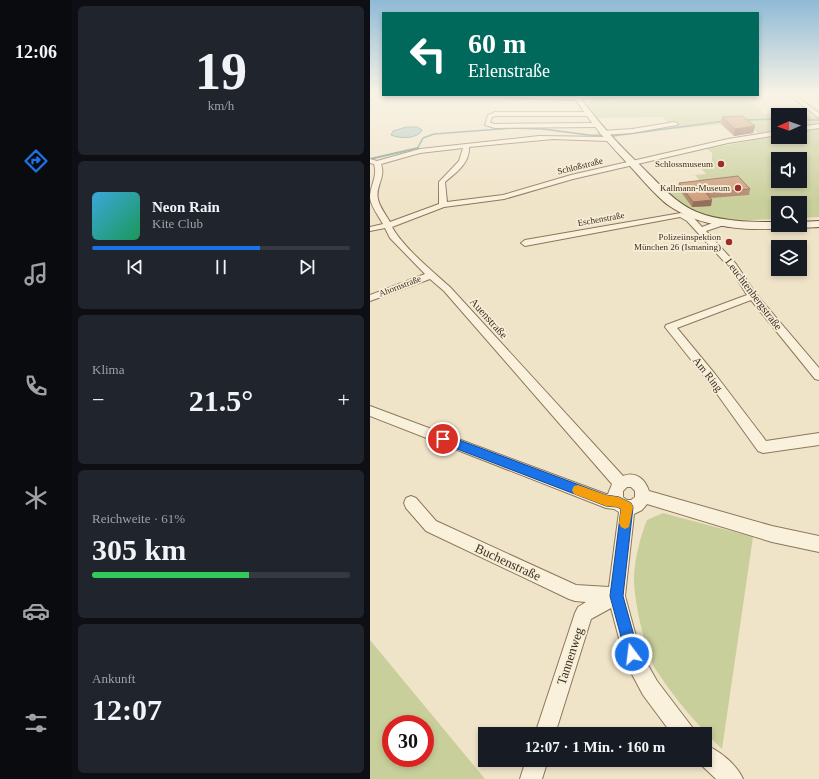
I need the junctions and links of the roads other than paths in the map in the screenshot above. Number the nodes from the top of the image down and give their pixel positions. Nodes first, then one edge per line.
1 (600, 129) edge
2 (642, 129) edge
3 (771, 134) edge
4 (605, 136) junction
5 (466, 146) junction
6 (373, 162) edge
7 (632, 163) junction
8 (443, 205) junction
9 (682, 212) junction
10 (721, 223) junction
11 (819, 224) edge
12 (389, 225) junction
13 (771, 225) edge
14 (807, 225) edge
15 (370, 230) edge
16 (701, 230) junction
17 (525, 243) dead end
18 (431, 275) junction
19 (753, 296) junction
20 (370, 298) edge
21 (819, 376) edge
22 (370, 411) edge
23 (819, 439) edge
24 (620, 483) junction
25 (643, 496) junction
26 (411, 504) dead end
27 (623, 504) junction
28 (819, 544) edge
29 (616, 596) junction
30 (547, 727) edge
31 (680, 727) edge
32 (712, 761) edge
33 (535, 767) edge
34 (531, 779) edge
35 (732, 779) edge

1 - 4 main road
2 - 4 street
3 - 7 street, Schloßstraße
4 - 5 street
4 - 7 main road
5 - 6 street
5 - 8 street
6 - 12 street, Auenstraße
7 - 8 street, Schloßstraße
7 - 9 main road
8 - 12 street, Schloßstraße
9 - 10 main road
9 - 16 street
9 - 17 street, Eschenstraße
10 - 13 main road
10 - 16 street
11 - 14 main road
12 - 15 street, Schloßstraße
12 - 18 street, Auenstraße
16 - 19 street, Leuchtenbergstraße
18 - 20 street, Ahornstraße
18 - 24 street, Auenstraße
19 - 21 street, Leuchtenbergstraße
19 - 23 street, Am Ring
22 - 27 street
24 - 25 street
24 - 27 street
25 - 27 street
25 - 28 street
26 - 29 street, Buchenstraße
27 - 29 street
29 - 30 street, Tannenweg
29 - 31 street
32 - 35 street
33 - 34 street

